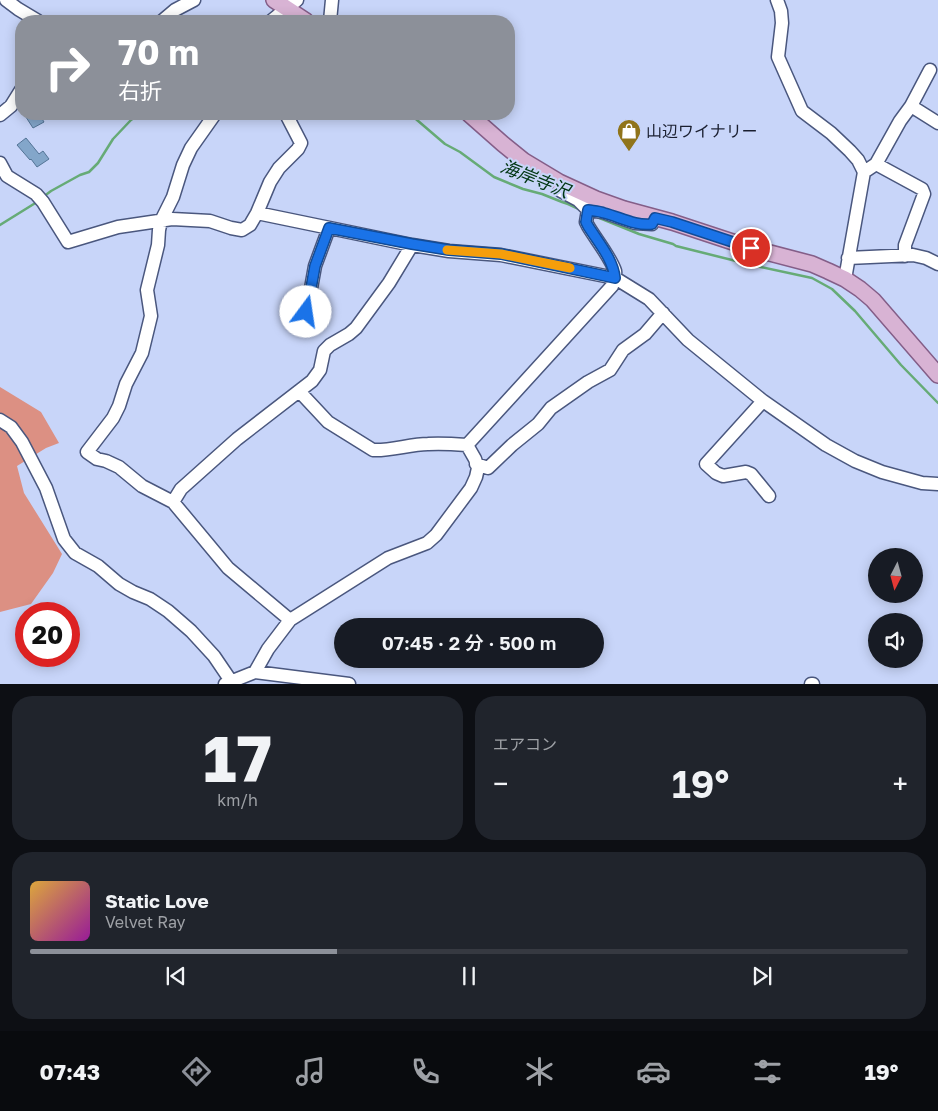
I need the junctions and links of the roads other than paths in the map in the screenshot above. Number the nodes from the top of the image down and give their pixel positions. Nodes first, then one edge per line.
1 (6, 0) edge
2 (194, 0) edge
3 (274, 0) edge
4 (332, 0) edge
5 (777, 0) edge
6 (292, 4) edge
7 (28, 15) edge
8 (169, 15) edge
9 (278, 15) edge
10 (301, 15) edge
11 (331, 15) edge
12 (930, 70) dead end
13 (15, 100) edge
14 (912, 106) junction
15 (0, 115) edge
16 (211, 120) edge
17 (289, 120) edge
18 (476, 120) edge
19 (938, 124) edge
20 (0, 163) edge
21 (876, 164) junction
22 (864, 172) junction
23 (559, 182) junction
24 (588, 210) junction
25 (257, 213) junction
26 (655, 218) junction
27 (161, 221) junction
28 (329, 228) junction
29 (412, 244) junction
30 (906, 256) junction
31 (848, 258) junction
32 (938, 264) edge
33 (615, 278) junction
34 (845, 279) junction
35 (663, 313) junction
36 (297, 326) dead end
37 (938, 376) edge
38 (299, 391) junction
39 (763, 401) junction
40 (0, 420) edge
41 (467, 445) junction
42 (476, 464) junction
43 (938, 484) edge
44 (769, 496) dead end
45 (173, 502) junction
46 (290, 620) junction
47 (255, 672) junction
48 (228, 682) edge
49 (349, 684) edge

1 - 7 street
2 - 8 street
3 - 6 main road
4 - 11 street
5 - 22 street
6 - 9 street
6 - 10 main road
12 - 14 street
13 - 15 street
14 - 19 street
14 - 21 street
16 - 27 street
17 - 25 street
18 - 23 main road
20 - 27 street
21 - 22 street
21 - 30 street
22 - 31 street
23 - 24 street
23 - 26 main road
24 - 26 street
24 - 33 street
25 - 27 street
25 - 28 street
26 - 34 main road
27 - 45 street
28 - 29 street
28 - 36 street
29 - 33 street
29 - 38 street
30 - 31 street
30 - 32 street
31 - 34 street
33 - 35 street
33 - 41 street
34 - 37 main road
35 - 39 street
35 - 42 street
38 - 41 street
38 - 45 street
39 - 43 street
39 - 44 street
40 - 48 street
41 - 42 street
42 - 46 street
45 - 46 street
46 - 47 street
47 - 48 street
47 - 49 street

